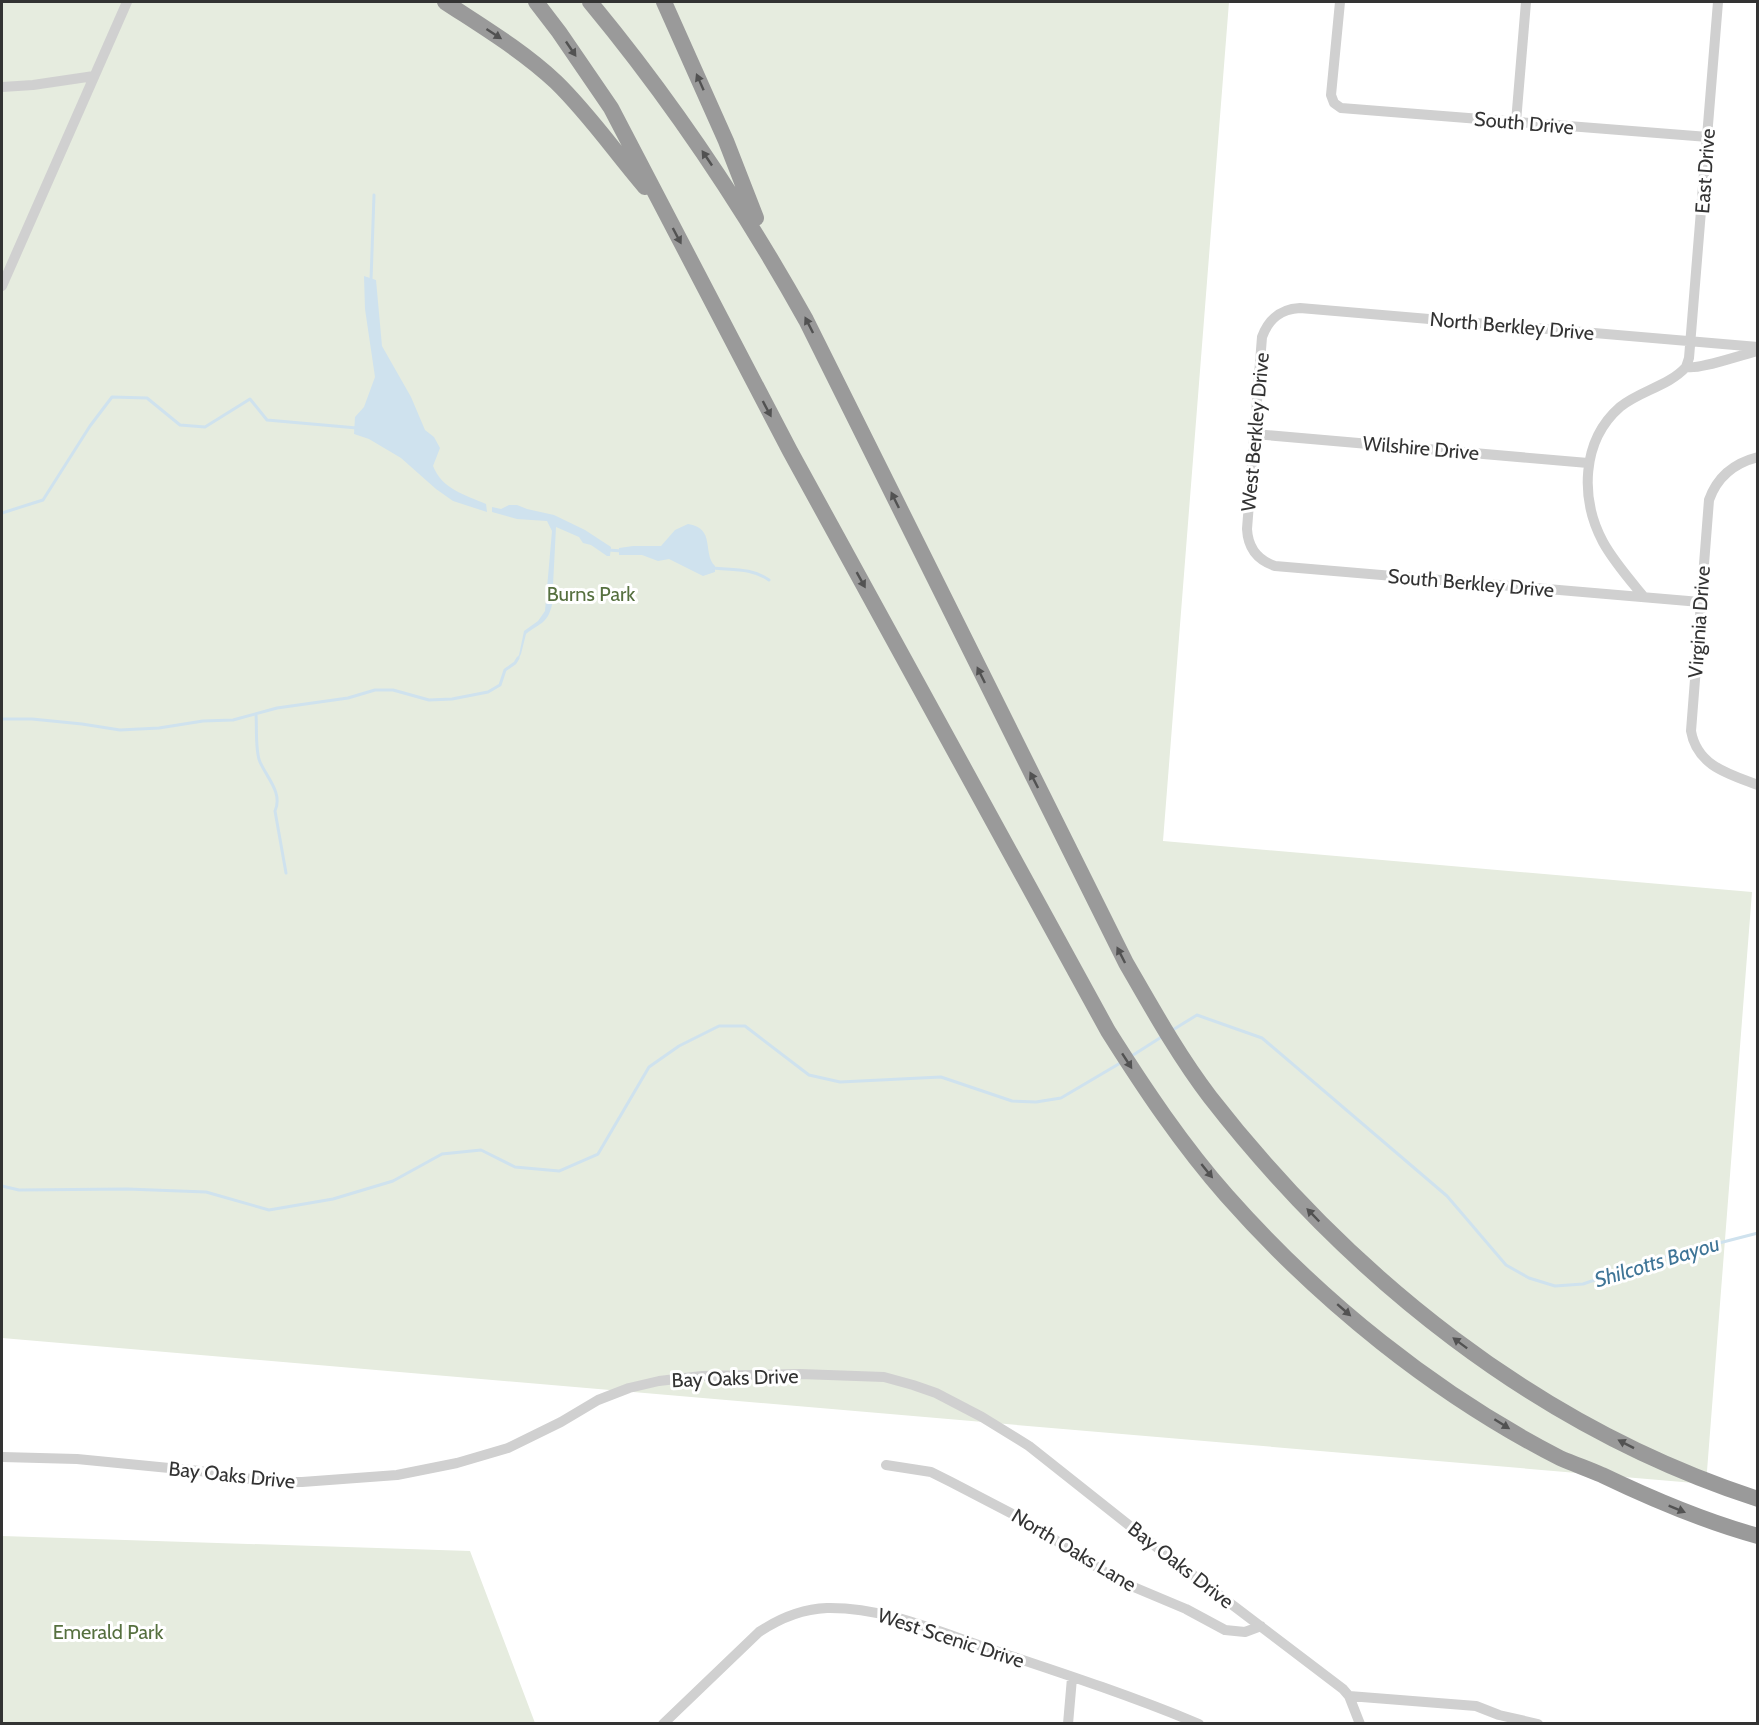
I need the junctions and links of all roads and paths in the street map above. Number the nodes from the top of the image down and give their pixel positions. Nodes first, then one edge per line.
1 (127, 2) edge
2 (445, 2) edge
3 (536, 2) edge
4 (590, 2) edge
5 (664, 2) edge
6 (1340, 2) edge
7 (1526, 2) edge
8 (1718, 2) edge
9 (94, 76) junction
10 (2, 87) edge
11 (1516, 122) junction
12 (1708, 137) junction
13 (662, 208) junction
14 (769, 253) junction
15 (2, 285) edge
16 (1271, 320) joint
17 (1690, 341) junction
18 (1758, 346) edge
19 (1758, 351) edge
20 (1686, 367) junction
21 (1254, 434) junction
22 (1758, 457) edge
23 (1588, 463) junction
24 (1250, 546) joint
25 (1644, 597) junction
26 (1700, 602) junction
27 (1753, 783) edge
28 (2, 1457) edge
29 (886, 1465) dead end
30 (1758, 1499) edge
31 (1758, 1536) edge
32 (1261, 1626) junction
33 (1072, 1678) junction
34 (1349, 1696) junction
35 (663, 1724) edge
36 (1068, 1724) edge
37 (1199, 1724) edge
38 (1360, 1724) edge
39 (1538, 1724) edge

1 - 9 street
2 -> 13 highway
3 -> 13 highway
14 -> 4 highway
14 -> 5 highway
6 - 11 street, South Drive
7 - 11 street
8 - 12 street, East Drive
9 - 10 street
9 - 15 street
11 - 12 street, South Drive
12 - 17 street, East Drive
13 -> 31 highway
30 -> 14 highway
16 - 17 street, North Berkley Drive
16 - 21 street, West Berkley Drive
17 - 18 street, North Berkley Drive
17 - 20 street, East Drive
19 - 20 street
20 - 23 street
21 - 23 street, Wilshire Drive
21 - 24 street, West Berkley Drive
22 - 26 street, Virginia Drive
23 - 25 street
24 - 25 street, South Berkley Drive
25 - 26 street, South Berkley Drive
26 - 27 street, Virginia Drive
28 - 32 street, Bay Oaks Drive
29 - 32 street, North Oaks Lane
32 - 34 street, Bay Oaks Drive
33 - 35 street, West Scenic Drive
33 - 36 street
33 - 37 street, West Scenic Drive
34 - 38 street, Bay Oaks Drive
34 - 39 street

